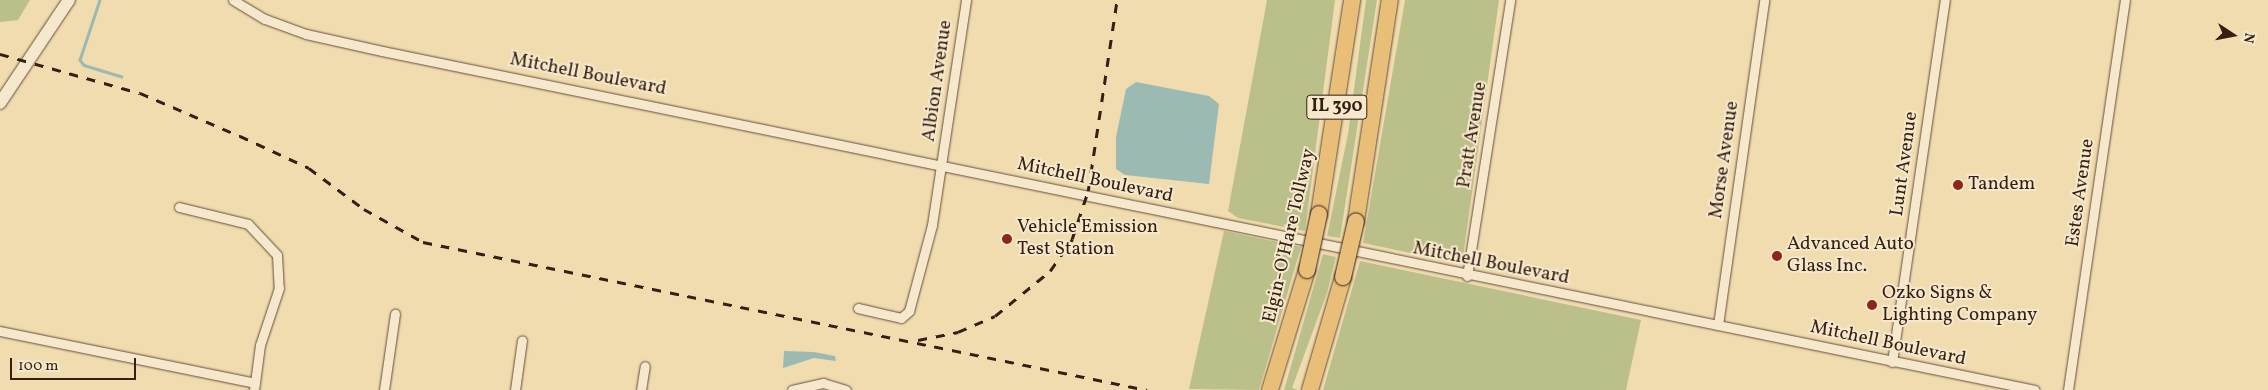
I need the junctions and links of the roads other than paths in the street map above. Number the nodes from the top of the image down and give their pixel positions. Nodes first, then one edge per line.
1 (69, 0) edge
2 (233, 0) edge
3 (966, 0) edge
4 (1343, 0) edge
5 (1352, 0) edge
6 (1390, 0) edge
7 (1396, 0) edge
8 (1510, 0) edge
9 (1764, 0) edge
10 (1945, 0) edge
11 (2125, 0) edge
12 (1382, 57) junction
13 (1340, 87) junction
14 (0, 103) edge
15 (942, 166) junction
16 (179, 207) dead end
17 (1467, 276) junction
18 (858, 308) dead end
19 (395, 314) dead end
20 (1718, 325) junction
21 (0, 331) edge
22 (522, 340) dead end
23 (1892, 362) junction
24 (644, 366) dead end
25 (255, 386) edge
26 (1271, 389) edge
27 (384, 390) edge
28 (514, 390) edge
29 (641, 390) edge
30 (792, 390) edge
31 (846, 390) edge
32 (1310, 390) edge
33 (2035, 390) edge
34 (2068, 390) edge

1 - 14 main road
2 - 15 street, Mitchell Boulevard
3 - 15 street, Albion Avenue
4 - 13 highway
5 - 13 highway, Elgin-O'Hare Tollway / IL 390
6 - 12 highway, IL 390
7 - 12 highway
8 - 17 street, Pratt Avenue
9 - 20 street, Morse Avenue
10 - 23 street, Lunt Avenue
11 - 34 street, Estes Avenue
12 - 32 highway, IL 390, bridge
13 - 26 highway, Elgin-O'Hare Tollway / IL 390, bridge
15 - 17 street, Mitchell Boulevard
15 - 18 street
16 - 25 street
17 - 20 street, Mitchell Boulevard
19 - 27 street
20 - 23 street, Mitchell Boulevard
21 - 25 street
22 - 28 street
23 - 33 street, Mitchell Boulevard
24 - 29 street
30 - 31 street

